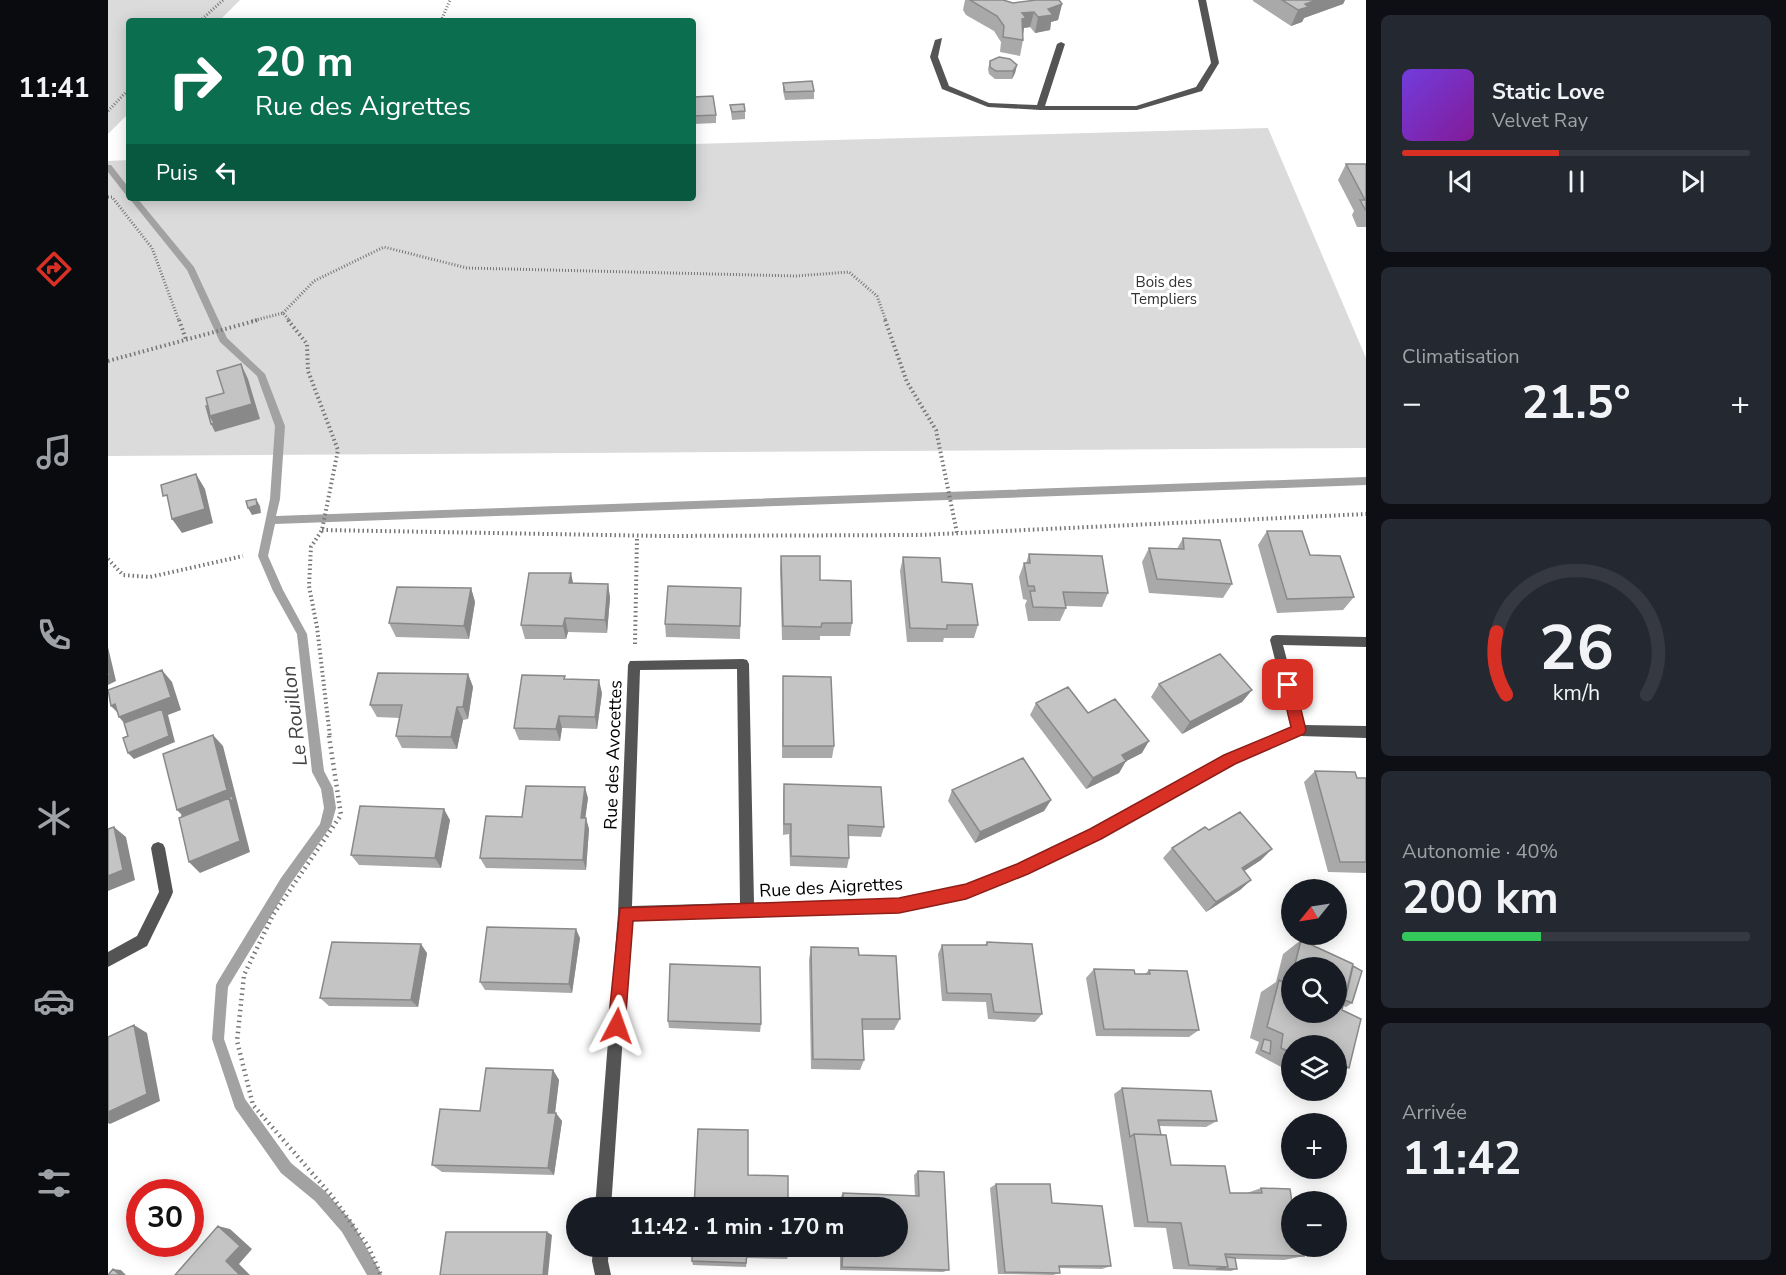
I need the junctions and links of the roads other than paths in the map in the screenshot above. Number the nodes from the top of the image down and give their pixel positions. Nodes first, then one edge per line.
1 (1202, 0) edge
2 (939, 40) dead end
3 (1061, 44) dead end
4 (1040, 108) junction
5 (1366, 642) edge
6 (1299, 730) junction
7 (1366, 732) edge
8 (158, 849) dead end
9 (747, 911) junction
10 (625, 913) junction
11 (108, 960) edge
12 (604, 1197) edge
13 (600, 1257) edge
14 (603, 1275) edge

1 - 4 street
2 - 4 street
3 - 4 street
5 - 6 street
6 - 7 street, Rue des Aigrettes
6 - 9 street, Rue des Aigrettes
8 - 11 street
9 - 10 street, Rue des Aigrettes
9 - 10 street, Rue des Avocettes
10 - 12 street
13 - 14 street

